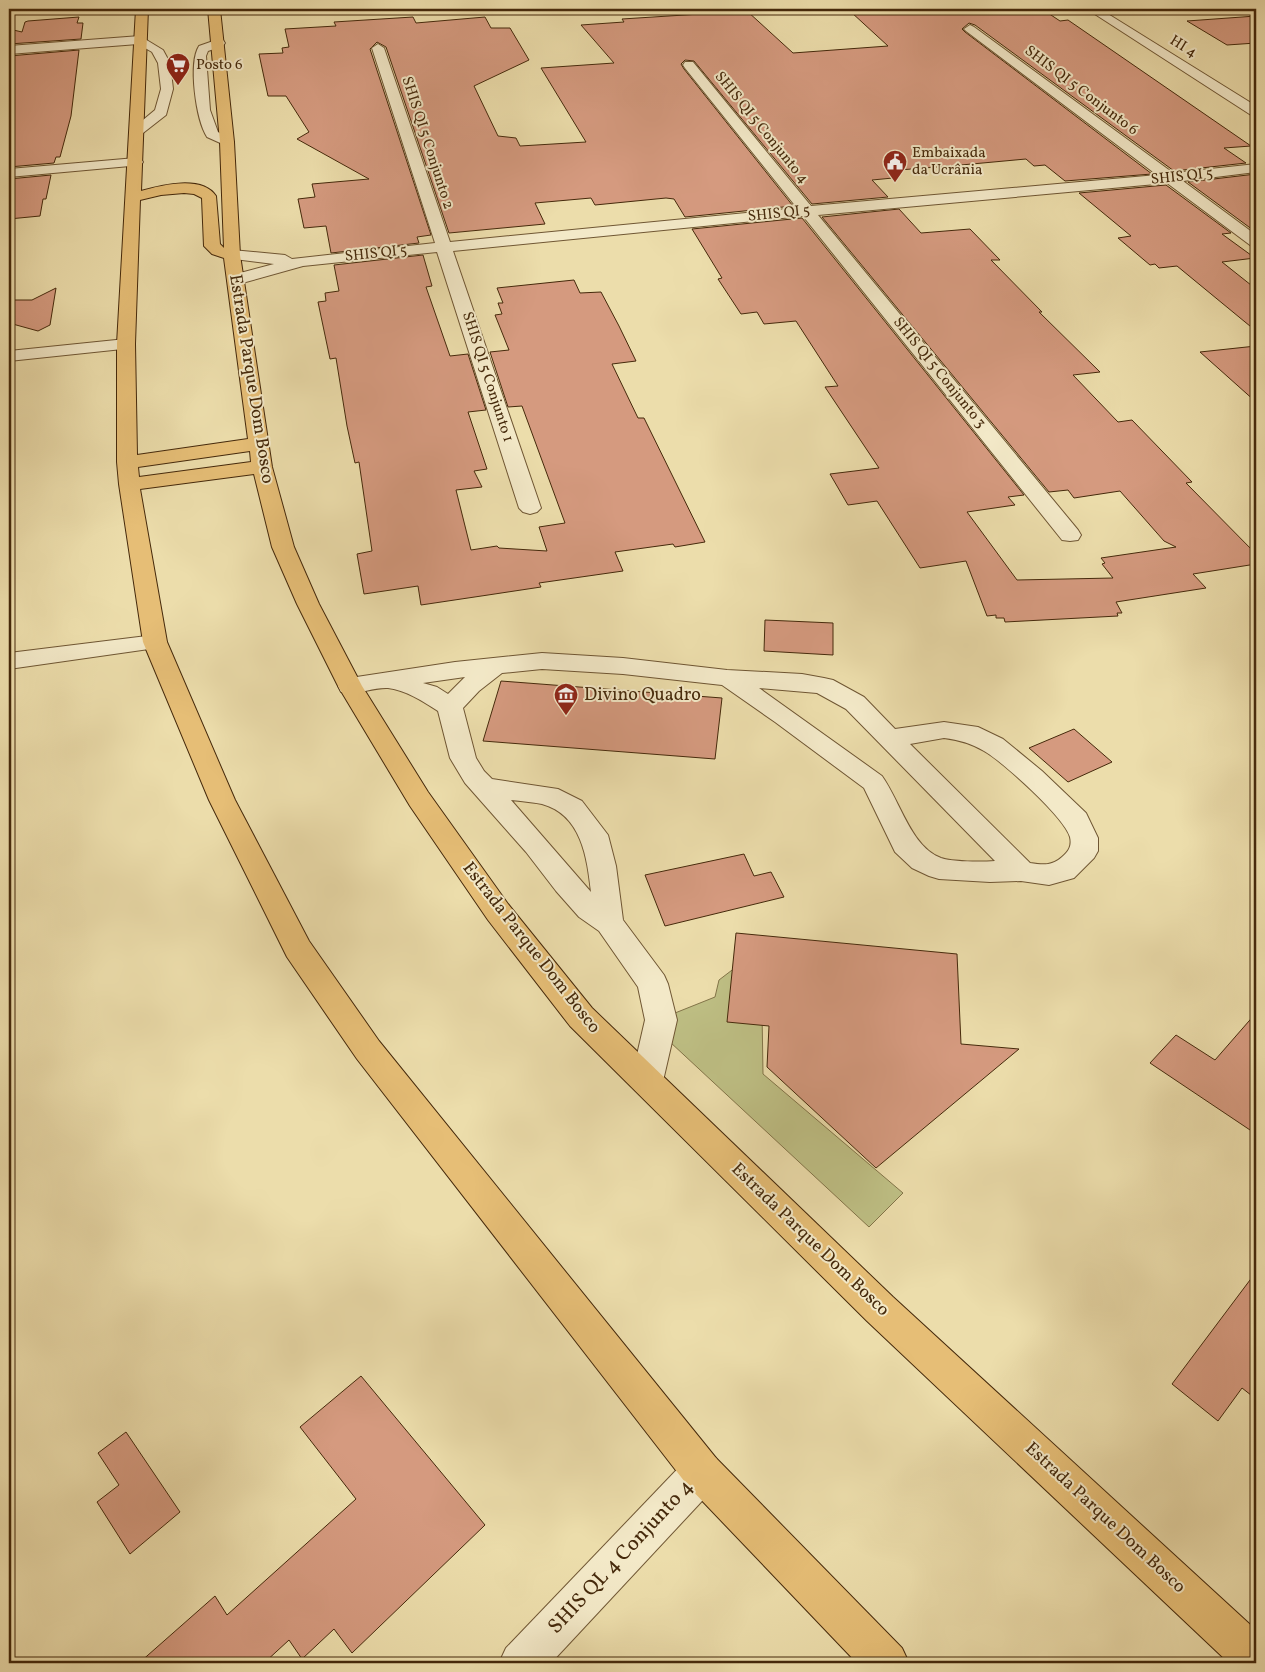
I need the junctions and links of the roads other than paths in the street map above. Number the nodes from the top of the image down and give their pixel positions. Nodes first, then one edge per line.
1 (142, 9) edge
2 (214, 9) edge
3 (1092, 9) edge
4 (970, 29) dead end
5 (140, 40) junction
6 (219, 44) junction
7 (378, 48) dead end
8 (9, 50) edge
9 (689, 66) dead end
10 (203, 110) junction
11 (161, 112) junction
12 (1256, 112) edge
13 (138, 130) junction
14 (228, 142) junction
15 (136, 162) junction
16 (1256, 168) edge
17 (9, 172) edge
18 (1172, 178) junction
19 (133, 198) junction
20 (808, 211) junction
21 (1256, 242) edge
22 (445, 247) junction
23 (232, 255) junction
24 (302, 261) junction
25 (235, 280) junction
26 (126, 344) junction
27 (9, 356) edge
28 (258, 444) junction
29 (262, 466) junction
30 (128, 473) junction
31 (530, 508) dead end
32 (1070, 535) dead end
33 (155, 642) junction
34 (9, 661) edge
35 (494, 667) junction
36 (727, 678) junction
37 (386, 681) junction
38 (350, 686) junction
39 (450, 707) junction
40 (890, 738) junction
41 (484, 786) junction
42 (1021, 870) junction
43 (609, 923) junction
44 (647, 1081) junction
45 (702, 1472) junction
46 (1256, 1659) edge
47 (521, 1663) edge
48 (887, 1663) edge

1 - 5 main road
2 - 6 main road, Estrada Parque Dom Bosco
3 - 12 street, HI 4
4 - 18 street, SHIS QI 5 Conjunto 6
5 - 8 street
5 - 11 street
5 - 13 main road
6 - 10 street
6 - 14 main road, Estrada Parque Dom Bosco
7 - 22 street, SHIS QI 5 Conjunto 2
9 - 20 street, SHIS QI 5 Conjunto 4
10 - 11 street
10 - 14 street
11 - 13 street
13 - 15 main road
14 - 23 main road, Estrada Parque Dom Bosco
15 - 17 street
15 - 19 main road
16 - 18 street, SHIS QI 5
18 - 20 street, SHIS QI 5
18 - 21 street, SHIS QI 5 Conjunto 6
19 - 23 main road
19 - 26 main road
20 - 22 street, SHIS QI 5
20 - 32 street, SHIS QI 5 Conjunto 3
22 - 24 street, SHIS QI 5
22 - 31 street, SHIS QI 5 Conjunto 1
23 - 24 street, SHIS QI 5
23 - 25 main road, Estrada Parque Dom Bosco
24 - 25 street, SHIS QI 5
25 - 28 main road, Estrada Parque Dom Bosco
26 - 27 street
26 - 30 main road
28 - 29 main road, Estrada Parque Dom Bosco
28 - 30 main road
29 - 30 main road
29 - 38 main road, Estrada Parque Dom Bosco
30 - 33 main road
33 - 34 street
33 - 45 main road
35 - 36 street
35 - 37 street
35 - 39 street
36 - 40 street
36 - 42 street
37 - 38 street
37 - 39 street
38 - 44 main road, Estrada Parque Dom Bosco
39 - 41 street
40 - 42 street
40 - 42 street
41 - 43 street
41 - 43 street
43 - 44 street
44 - 46 main road, Estrada Parque Dom Bosco
45 - 47 street, SHIS QL 4 Conjunto 4
45 - 48 main road

